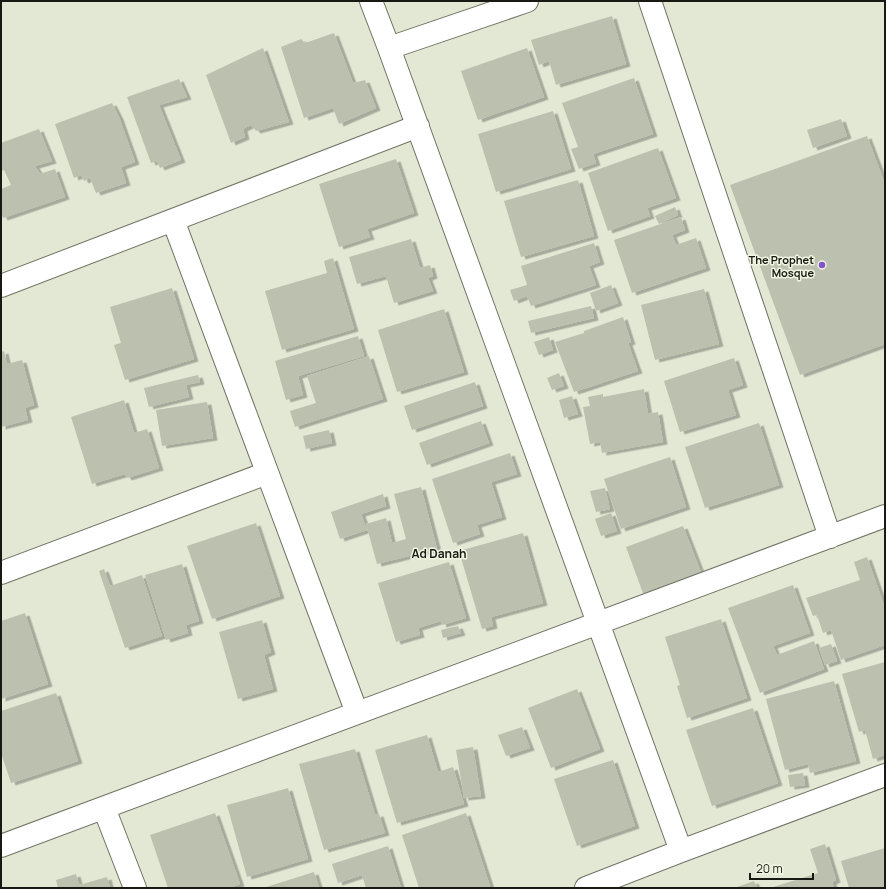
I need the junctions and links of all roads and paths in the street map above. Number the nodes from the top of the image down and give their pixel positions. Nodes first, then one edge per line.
1 (371, 1) edge
2 (527, 1) edge
3 (650, 1) edge
4 (389, 48) junction
5 (418, 126) junction
6 (173, 220) junction
7 (1, 286) edge
8 (267, 473) junction
9 (885, 516) edge
10 (830, 537) junction
11 (1, 573) edge
12 (598, 622) junction
13 (357, 713) junction
14 (885, 775) edge
15 (104, 808) junction
16 (1, 846) edge
17 (681, 851) junction
18 (136, 888) edge
19 (586, 888) edge

1 - 4 street
2 - 4 street
3 - 10 street
4 - 5 street
5 - 6 street
5 - 12 street
6 - 7 street
6 - 8 street
8 - 11 street
8 - 13 street
9 - 10 street
10 - 12 street
12 - 13 street
12 - 17 street
13 - 15 street
14 - 17 street
15 - 16 street
15 - 18 street
17 - 19 street

